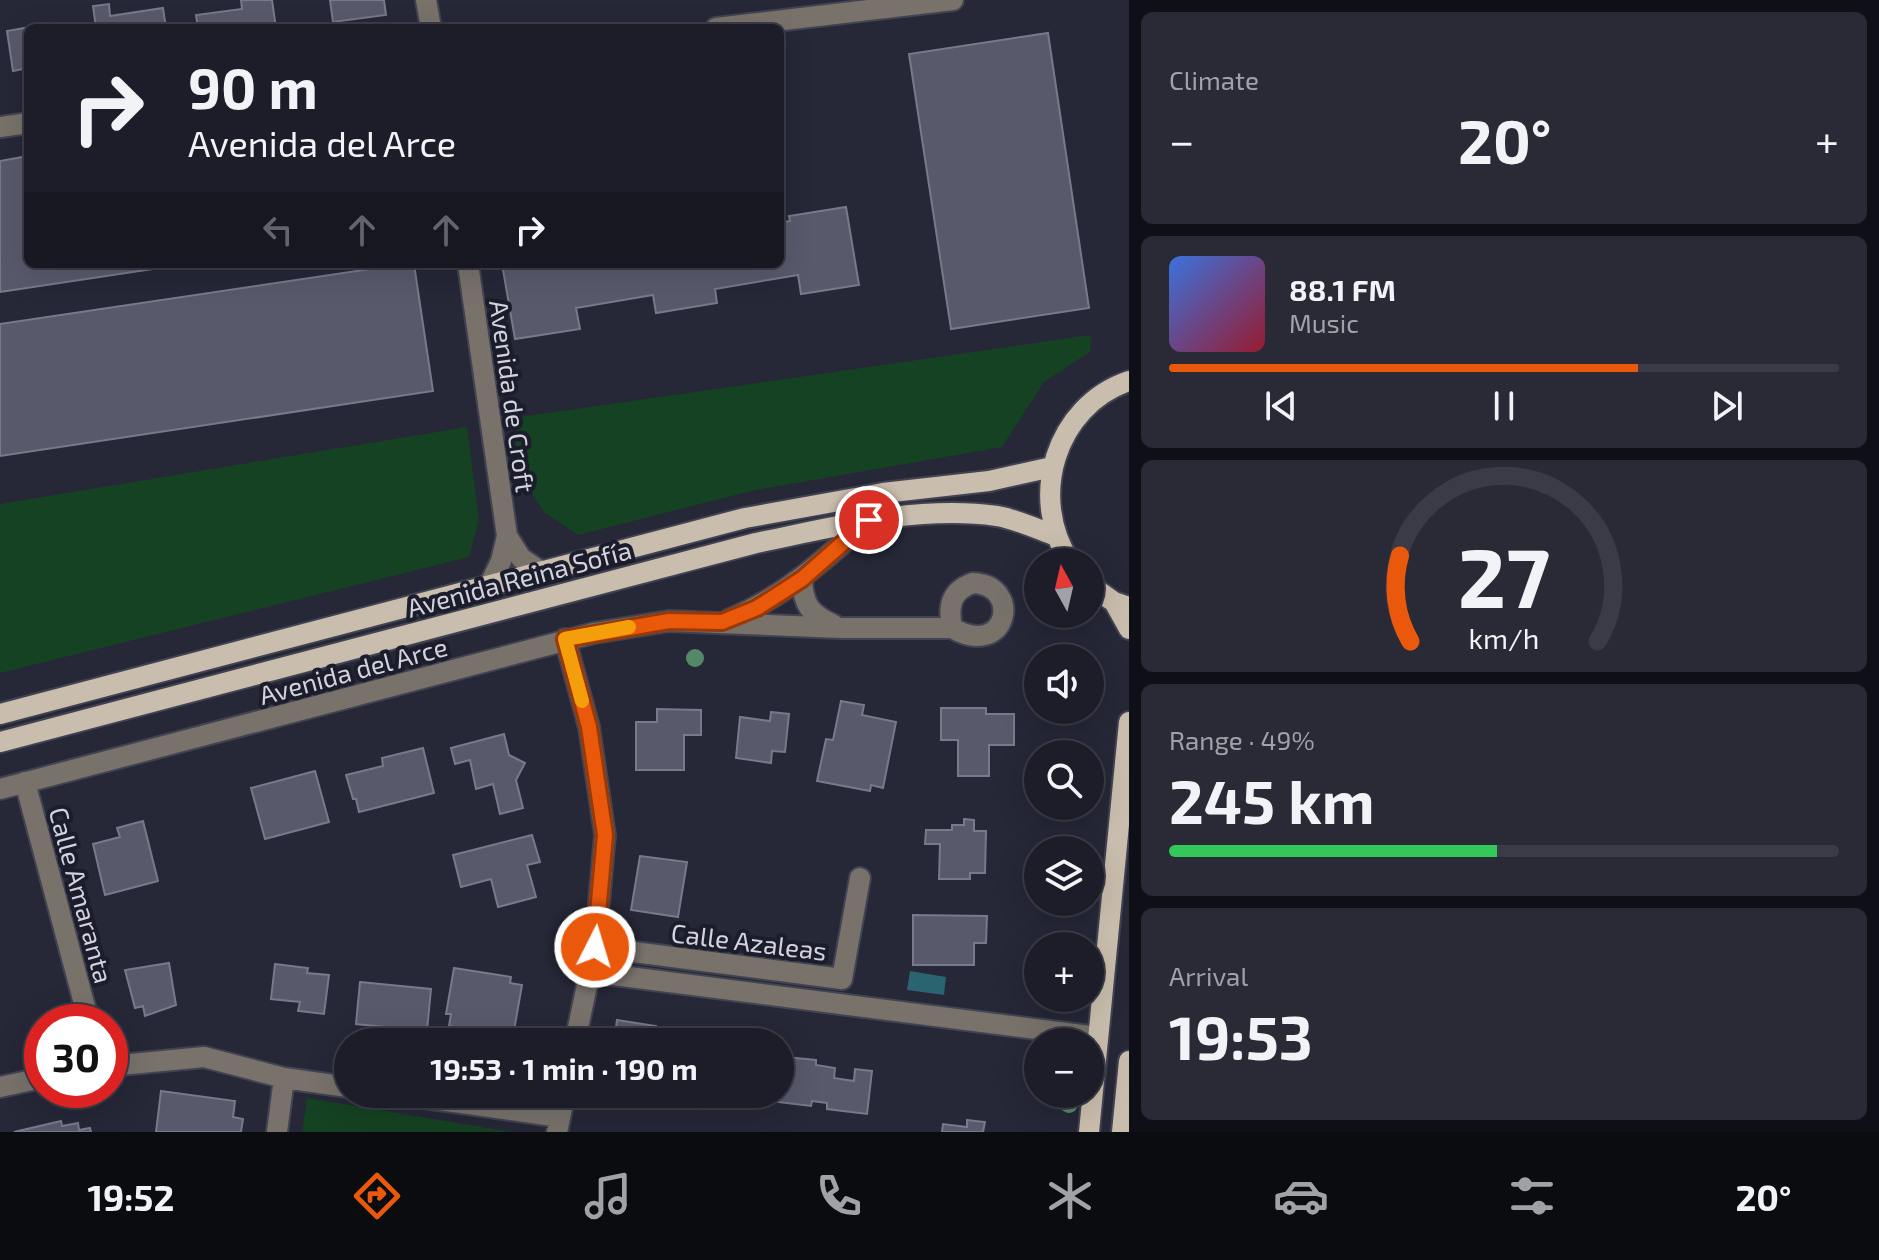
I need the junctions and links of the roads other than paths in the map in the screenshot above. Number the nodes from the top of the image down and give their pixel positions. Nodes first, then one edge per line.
1 (426, 0) edge
2 (953, 0) edge
3 (430, 24) edge
4 (750, 24) edge
5 (24, 124) edge
6 (0, 127) edge
7 (469, 268) edge
8 (1129, 381) edge
9 (1052, 467) junction
10 (869, 520) junction
11 (507, 536) junction
12 (1056, 536) junction
13 (1062, 548) edge
14 (540, 571) junction
15 (802, 579) junction
16 (490, 584) junction
17 (1104, 594) edge
18 (1122, 605) edge
19 (722, 622) junction
20 (841, 628) junction
21 (952, 628) dead end
22 (1129, 629) edge
23 (565, 639) junction
24 (0, 714) edge
25 (1129, 722) edge
26 (0, 742) edge
27 (25, 782) junction
28 (0, 789) edge
29 (860, 878) dead end
30 (595, 947) junction
31 (590, 972) junction
32 (84, 1004) edge
33 (578, 1028) edge
34 (1028, 1028) edge
35 (1099, 1028) edge
36 (1129, 1061) edge
37 (128, 1064) edge
38 (284, 1078) junction
39 (24, 1082) edge
40 (334, 1085) edge
41 (0, 1087) edge
42 (472, 1108) edge
43 (1091, 1108) edge
44 (558, 1124) edge
45 (277, 1132) edge
46 (1089, 1132) edge
47 (1122, 1132) edge

1 - 3 street
2 - 4 street
5 - 6 street
7 - 11 street, Avenida de Croft
8 - 9 main road
9 - 12 main road
9 - 14 main road, Avenida Reina Sofía
10 - 12 main road, Avenida Reina Sofía
10 - 15 street, Avenida del Arce
10 - 26 main road, Avenida Reina Sofía
11 - 14 street
11 - 16 street, Avenida de Croft
12 - 13 main road
14 - 16 main road, Avenida Reina Sofía
15 - 19 street, Avenida del Arce
15 - 20 street
16 - 24 main road, Avenida Reina Sofía
17 - 18 main road
18 - 22 main road
19 - 20 street, Avenida del Arce
19 - 23 street, Avenida del Arce
20 - 21 street, Avenida del Arce
23 - 27 street, Avenida del Arce
23 - 30 street
25 - 35 main road
27 - 28 street, Avenida del Arce
27 - 32 street, Calle Amaranta
29 - 30 street, Calle Azaleas
30 - 31 street
31 - 33 street
31 - 34 street
36 - 47 main road
37 - 38 street
38 - 40 street
38 - 45 street
39 - 41 street
42 - 44 street
43 - 46 main road

